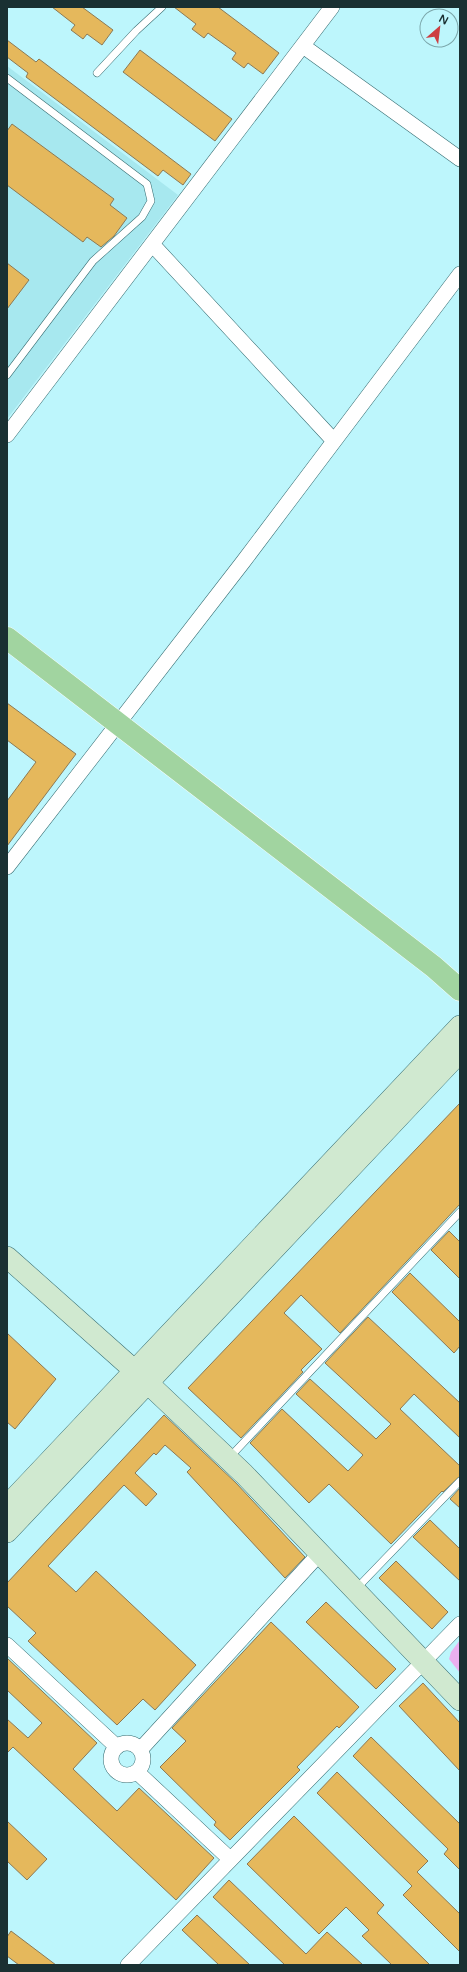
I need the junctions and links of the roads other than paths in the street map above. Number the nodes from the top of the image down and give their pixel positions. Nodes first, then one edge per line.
1 (162, 7) edge
2 (332, 7) edge
3 (303, 46) junction
4 (97, 73) dead end
5 (7, 78) edge
6 (460, 159) edge
7 (152, 244) junction
8 (460, 274) edge
9 (7, 375) edge
10 (7, 435) edge
11 (334, 441) junction
12 (7, 638) edge
13 (117, 722) junction
14 (7, 867) edge
15 (460, 990) edge
16 (460, 1026) edge
17 (460, 1052) edge
18 (460, 1212) edge
19 (7, 1257) edge
20 (142, 1377) junction
21 (228, 1459) junction
22 (460, 1481) edge
23 (7, 1506) edge
24 (7, 1532) edge
25 (320, 1553) junction
26 (355, 1590) junction
27 (460, 1624) edge
28 (7, 1646) edge
29 (424, 1661) junction
30 (460, 1700) edge
31 (117, 1747) junction
32 (140, 1750) junction
33 (137, 1772) junction
34 (230, 1859) junction
35 (128, 1965) edge

1 - 4 lane
2 - 3 street
3 - 6 street
3 - 7 street
5 - 9 lane
7 - 10 street
7 - 11 street
8 - 11 street
11 - 13 street
12 - 13 main road
13 - 14 street
13 - 15 main road
16 - 20 main road
17 - 20 main road
18 - 21 lane
19 - 20 main road
20 - 21 main road
20 - 23 main road
20 - 24 main road
21 - 25 main road
22 - 26 lane
25 - 26 main road
25 - 32 street
26 - 29 main road
27 - 29 street
28 - 31 street
29 - 30 main road
29 - 34 street
31 - 32 street
31 - 33 street
32 - 33 street
33 - 34 street
34 - 35 street

